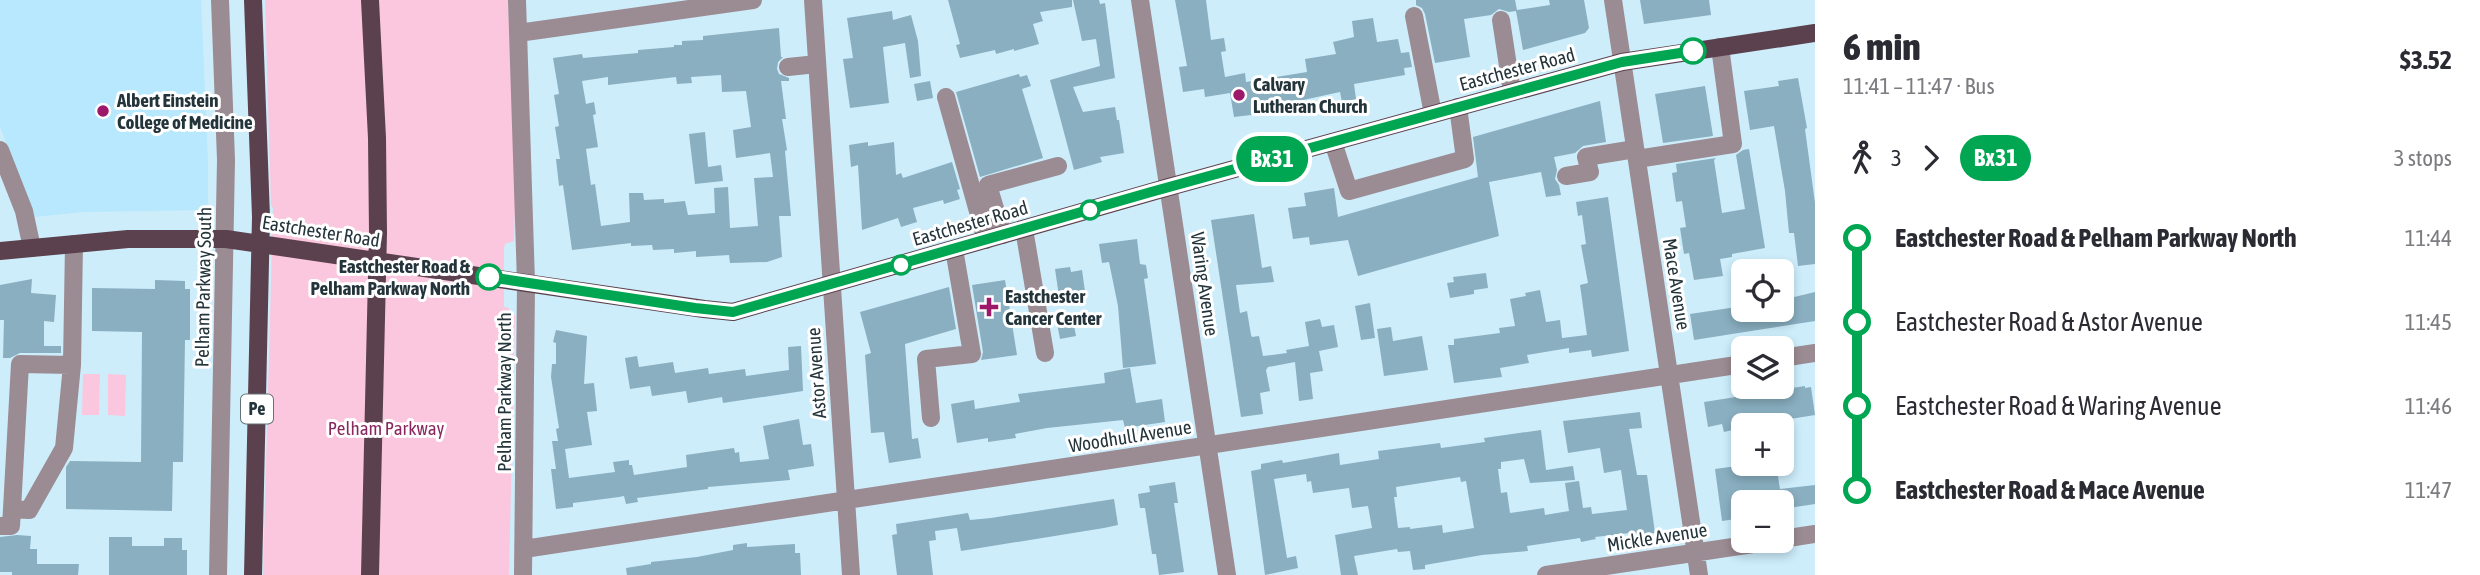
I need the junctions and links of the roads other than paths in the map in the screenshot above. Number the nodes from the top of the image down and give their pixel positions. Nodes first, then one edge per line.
1 (220, 0) edge
2 (370, 0) edge
3 (516, 0) edge
4 (753, 0) edge
5 (813, 0) edge
6 (1140, 0) edge
7 (1612, 0) edge
8 (252, 4) edge
9 (1414, 16) dead end
10 (1501, 20) dead end
11 (518, 33) junction
12 (1815, 33) edge
13 (1720, 47) junction
14 (1622, 62) junction
15 (817, 64) junction
16 (788, 67) dead end
17 (1512, 92) junction
18 (946, 97) dead end
19 (1458, 107) junction
20 (1433, 114) junction
21 (1333, 142) junction
22 (0, 150) edge
23 (1636, 154) junction
24 (1058, 166) dead end
25 (1566, 176) dead end
26 (1169, 187) junction
27 (1024, 229) junction
28 (995, 237) junction
29 (226, 239) junction
30 (261, 242) junction
31 (74, 244) junction
32 (32, 248) junction
33 (954, 249) junction
34 (0, 251) edge
35 (377, 261) junction
36 (526, 283) junction
37 (831, 284) junction
38 (1045, 353) dead end
39 (1815, 353) edge
40 (1794, 356) edge
41 (72, 365) junction
42 (1731, 366) edge
43 (1669, 376) junction
44 (931, 418) dead end
45 (1208, 446) junction
46 (846, 501) junction
47 (12, 509) junction
48 (0, 526) edge
49 (1815, 534) edge
50 (1794, 538) edge
51 (1731, 547) edge
52 (524, 548) junction
53 (1696, 552) junction
54 (218, 575) edge
55 (253, 575) edge
56 (370, 575) edge
57 (523, 575) edge
58 (851, 575) edge
59 (1227, 575) edge
60 (1546, 575) edge
61 (1699, 575) edge

1 - 29 street, Pelham Parkway South
2 - 35 main road
3 - 11 street, Pelham Parkway North
4 - 11 street
5 - 15 street, Astor Avenue
6 - 26 street, Waring Avenue
7 - 14 street, Mace Avenue
8 - 30 main road, Pe
9 - 20 street
10 - 17 street
11 - 36 street, Pelham Parkway North
12 - 13 main road, Eastchester Road
13 - 14 main road, Eastchester Road
13 - 23 street
14 - 17 main road, Eastchester Road
14 - 23 street, Mace Avenue
15 - 16 street
15 - 37 street, Astor Avenue
17 - 19 main road, Eastchester Road
18 - 28 street
19 - 20 main road, Eastchester Road
19 - 21 street
20 - 21 main road, Eastchester Road
21 - 26 main road, Eastchester Road
22 - 32 street
23 - 25 street
23 - 43 street, Mace Avenue
24 - 28 street
26 - 27 main road, Eastchester Road
26 - 45 street, Waring Avenue
27 - 28 main road, Eastchester Road
27 - 38 street
28 - 33 main road, Eastchester Road
29 - 30 main road, Eastchester Road
29 - 31 main road, Eastchester Road
29 - 54 street, Pelham Parkway South
30 - 35 main road, Eastchester Road
30 - 55 main road, Pe
31 - 32 main road, Eastchester Road
31 - 41 street
32 - 34 main road, Eastchester Road
33 - 37 main road, Eastchester Road
33 - 44 street
35 - 36 main road, Eastchester Road
35 - 56 main road
36 - 37 main road, Eastchester Road
36 - 52 street, Pelham Parkway North
37 - 46 street, Astor Avenue
39 - 40 street
41 - 47 street
41 - 47 street
42 - 43 street, Woodhull Avenue
43 - 45 street, Woodhull Avenue
43 - 53 street, Mace Avenue
45 - 46 street, Woodhull Avenue
45 - 59 street, Waring Avenue
46 - 52 street, Woodhull Avenue
46 - 58 street, Astor Avenue
47 - 48 street
49 - 50 street
51 - 53 street, Mickle Avenue
52 - 57 street, Pelham Parkway North
53 - 60 street, Mickle Avenue
53 - 61 street, Mace Avenue

